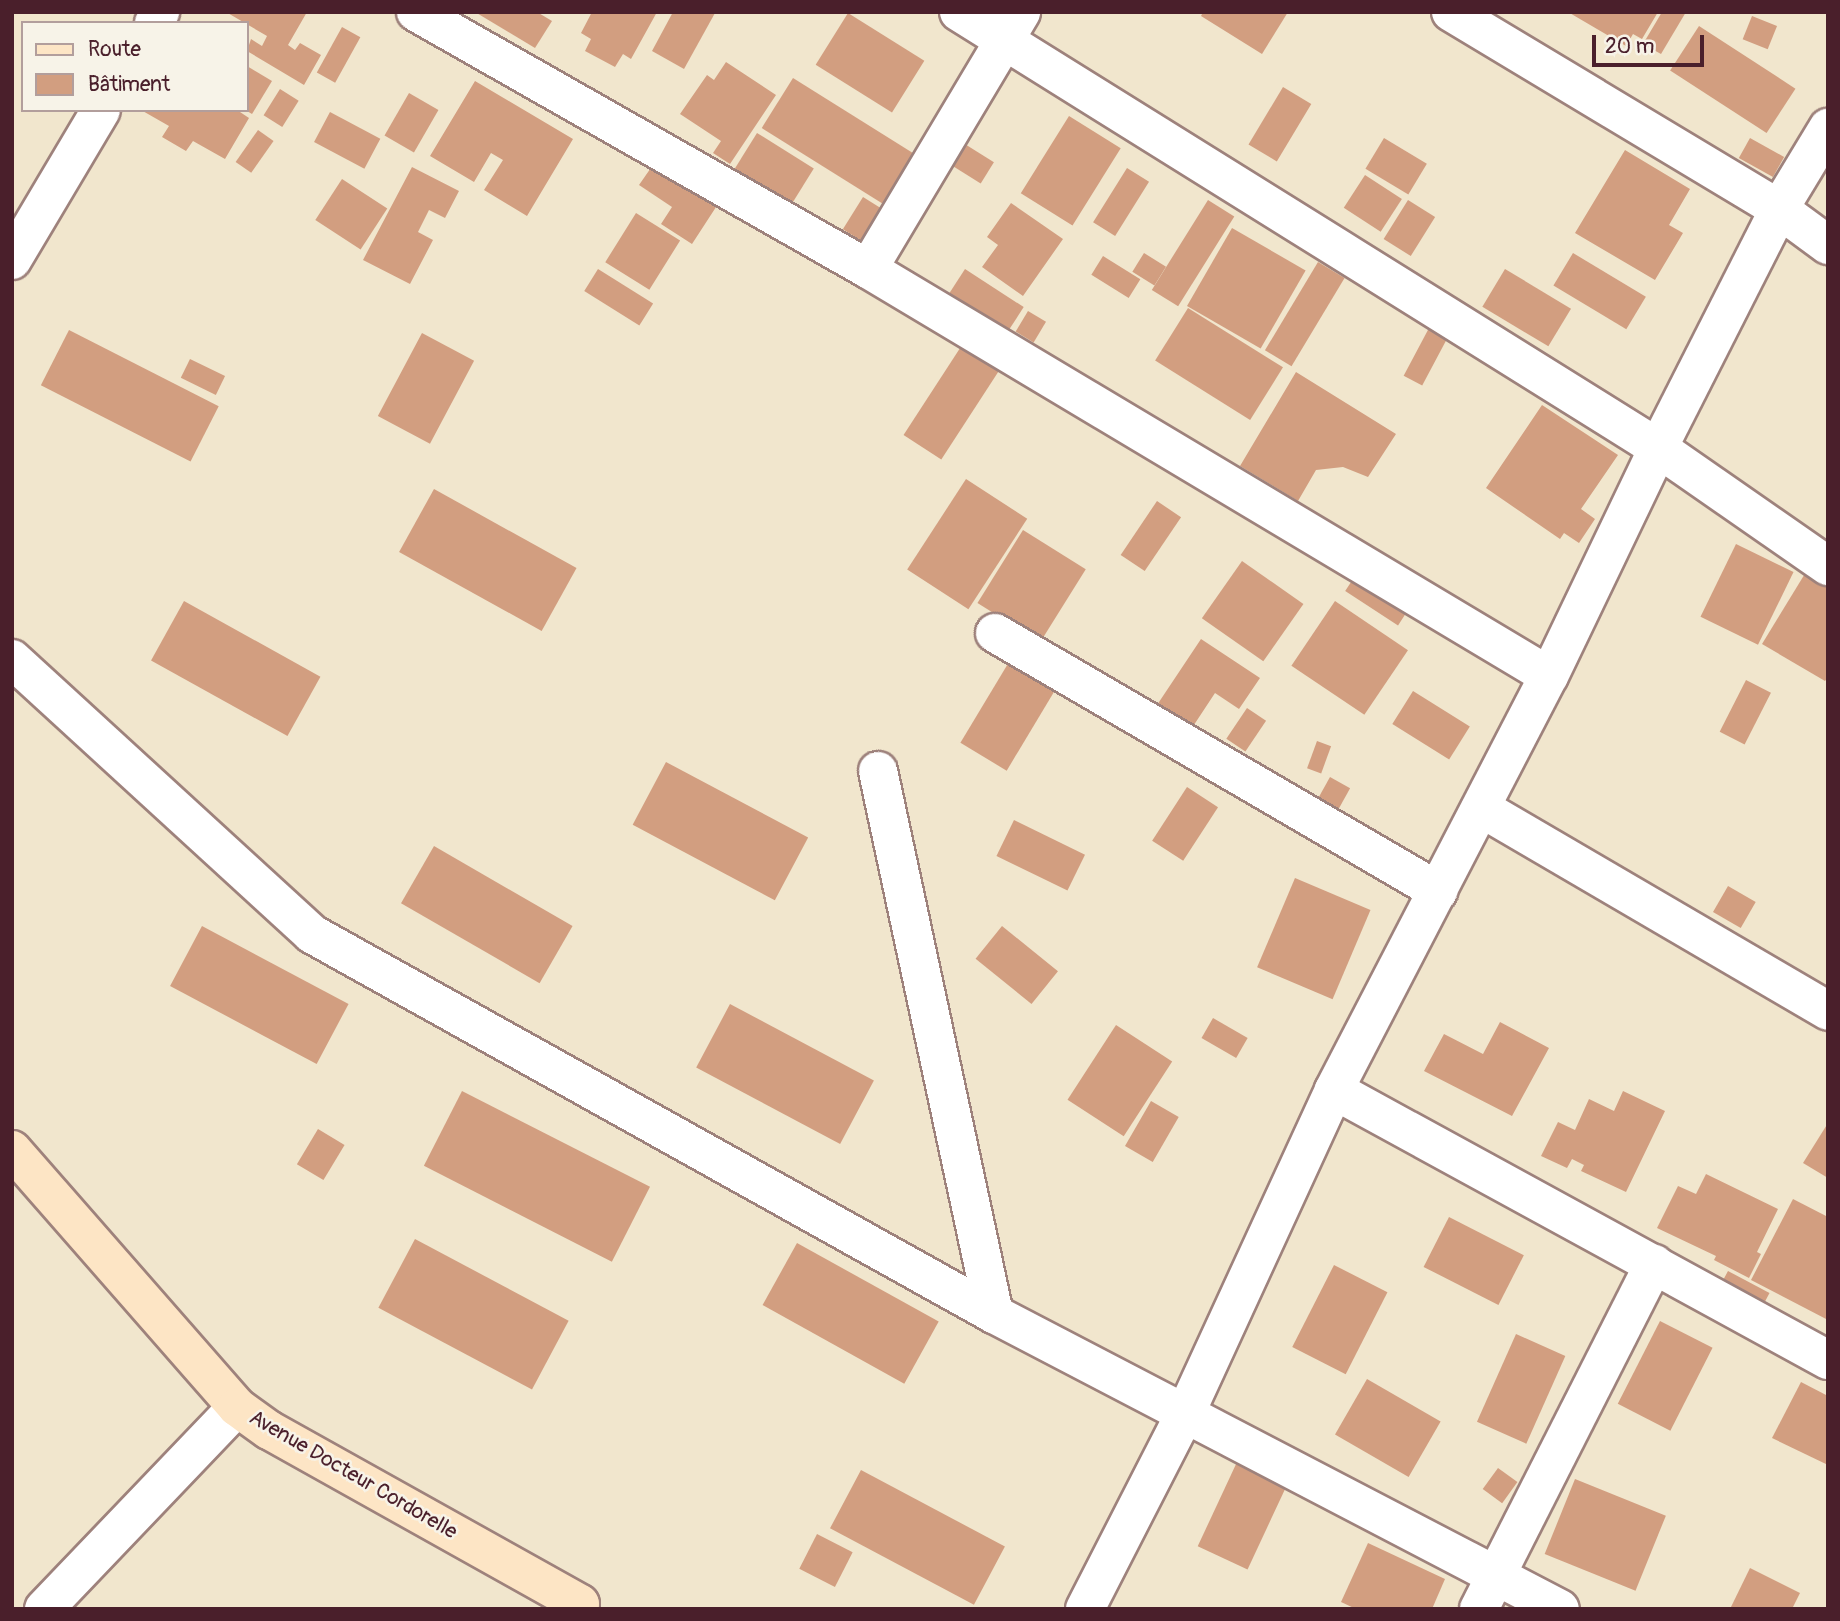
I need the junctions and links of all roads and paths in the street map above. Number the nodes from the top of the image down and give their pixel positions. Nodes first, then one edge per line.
1 (416, 12) edge
2 (959, 12) edge
3 (1451, 12) edge
4 (1013, 26) edge
5 (100, 112) edge
6 (1828, 128) edge
7 (1779, 209) junction
8 (1828, 244) edge
9 (12, 260) edge
10 (867, 269) junction
11 (1658, 448) junction
12 (1828, 566) edge
13 (995, 633) dead end
14 (12, 659) edge
15 (1549, 676) junction
16 (878, 771) dead end
17 (1481, 808) junction
18 (1438, 891) junction
19 (1828, 1011) edge
20 (1334, 1090) junction
21 (12, 1150) edge
22 (1654, 1264) junction
23 (994, 1314) junction
24 (1828, 1360) edge
25 (237, 1407) junction
26 (1185, 1412) junction
27 (1487, 1593) edge
28 (582, 1607) edge
29 (44, 1609) edge
30 (1085, 1609) edge
31 (1560, 1609) edge

1 - 10 street
2 - 4 street
3 - 7 street
4 - 10 street
4 - 11 street
5 - 9 street
6 - 7 street
7 - 8 street
7 - 11 street
10 - 15 street
11 - 12 street
11 - 15 street
13 - 18 street
14 - 23 street
15 - 17 street
16 - 23 street
17 - 18 street
17 - 19 street
18 - 20 street
20 - 22 street
20 - 26 street
21 - 25 street, Avenue Docteur Cordorelle
22 - 24 street
22 - 27 street
23 - 26 street
25 - 28 street, Avenue Docteur Cordorelle
25 - 29 street
26 - 27 street
26 - 30 street
27 - 31 street

